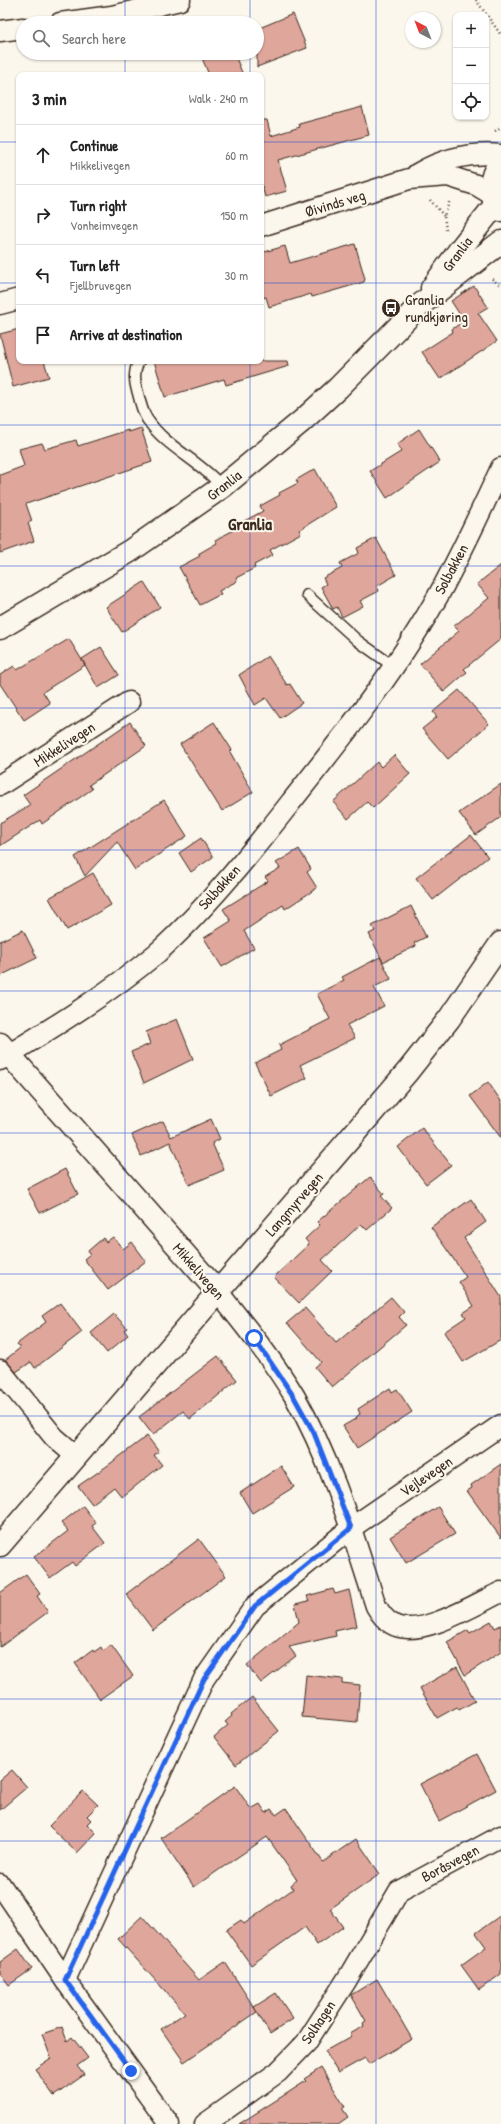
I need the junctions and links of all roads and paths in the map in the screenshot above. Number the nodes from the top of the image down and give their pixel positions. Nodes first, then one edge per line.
1 (180, 0) edge
2 (476, 0) edge
3 (112, 16) edge
4 (16, 29) edge
5 (0, 31) edge
6 (501, 35) edge
7 (501, 155) edge
8 (501, 162) edge
9 (409, 179) junction
10 (452, 197) dead end
11 (496, 203) edge
12 (264, 225) edge
13 (447, 234) dead end
14 (501, 242) edge
15 (488, 276) dead end
16 (501, 286) edge
17 (16, 300) edge
18 (0, 304) edge
19 (420, 305) junction
20 (138, 364) edge
21 (501, 468) edge
22 (222, 487) junction
23 (307, 595) dead end
24 (0, 628) edge
25 (393, 666) junction
26 (129, 702) dead end
27 (0, 785) edge
28 (501, 944) edge
29 (3, 1053) edge
30 (218, 1292) junction
31 (0, 1370) edge
32 (501, 1425) edge
33 (76, 1456) junction
34 (351, 1528) junction
35 (0, 1545) edge
36 (501, 1592) edge
37 (501, 1836) edge
38 (0, 1884) edge
39 (399, 1891) joint
40 (65, 1980) junction
41 (169, 2124) edge
42 (205, 2124) edge

1 - 3 street
2 - 6 path
4 - 5 street
7 - 9 street, Øivinds veg
8 - 11 street
9 - 11 street, Øivinds veg
9 - 12 street, Øivinds veg
10 - 13 path
11 - 19 street, Granlia
14 - 19 street, Granlia
15 - 16 path
17 - 18 street
19 - 22 street, Granlia
20 - 22 lane
21 - 25 street, Solbakken
22 - 24 street, Granlia
23 - 25 lane
25 - 29 street, Solbakken
26 - 27 street, Mikkelivegen
28 - 30 street, Langmyrvegen
29 - 30 street, Mikkelivegen
30 - 33 street, Langmyrvegen
30 - 34 street, Mikkelivegen
31 - 33 street
32 - 34 street, Vejlevegen
33 - 35 street, Langmyrvegen
34 - 36 street, Mikkelivegen
34 - 40 street, Vejlevegen
37 - 39 street, Boråsvegen
38 - 40 street
39 - 42 street, Solhagen
40 - 41 street

